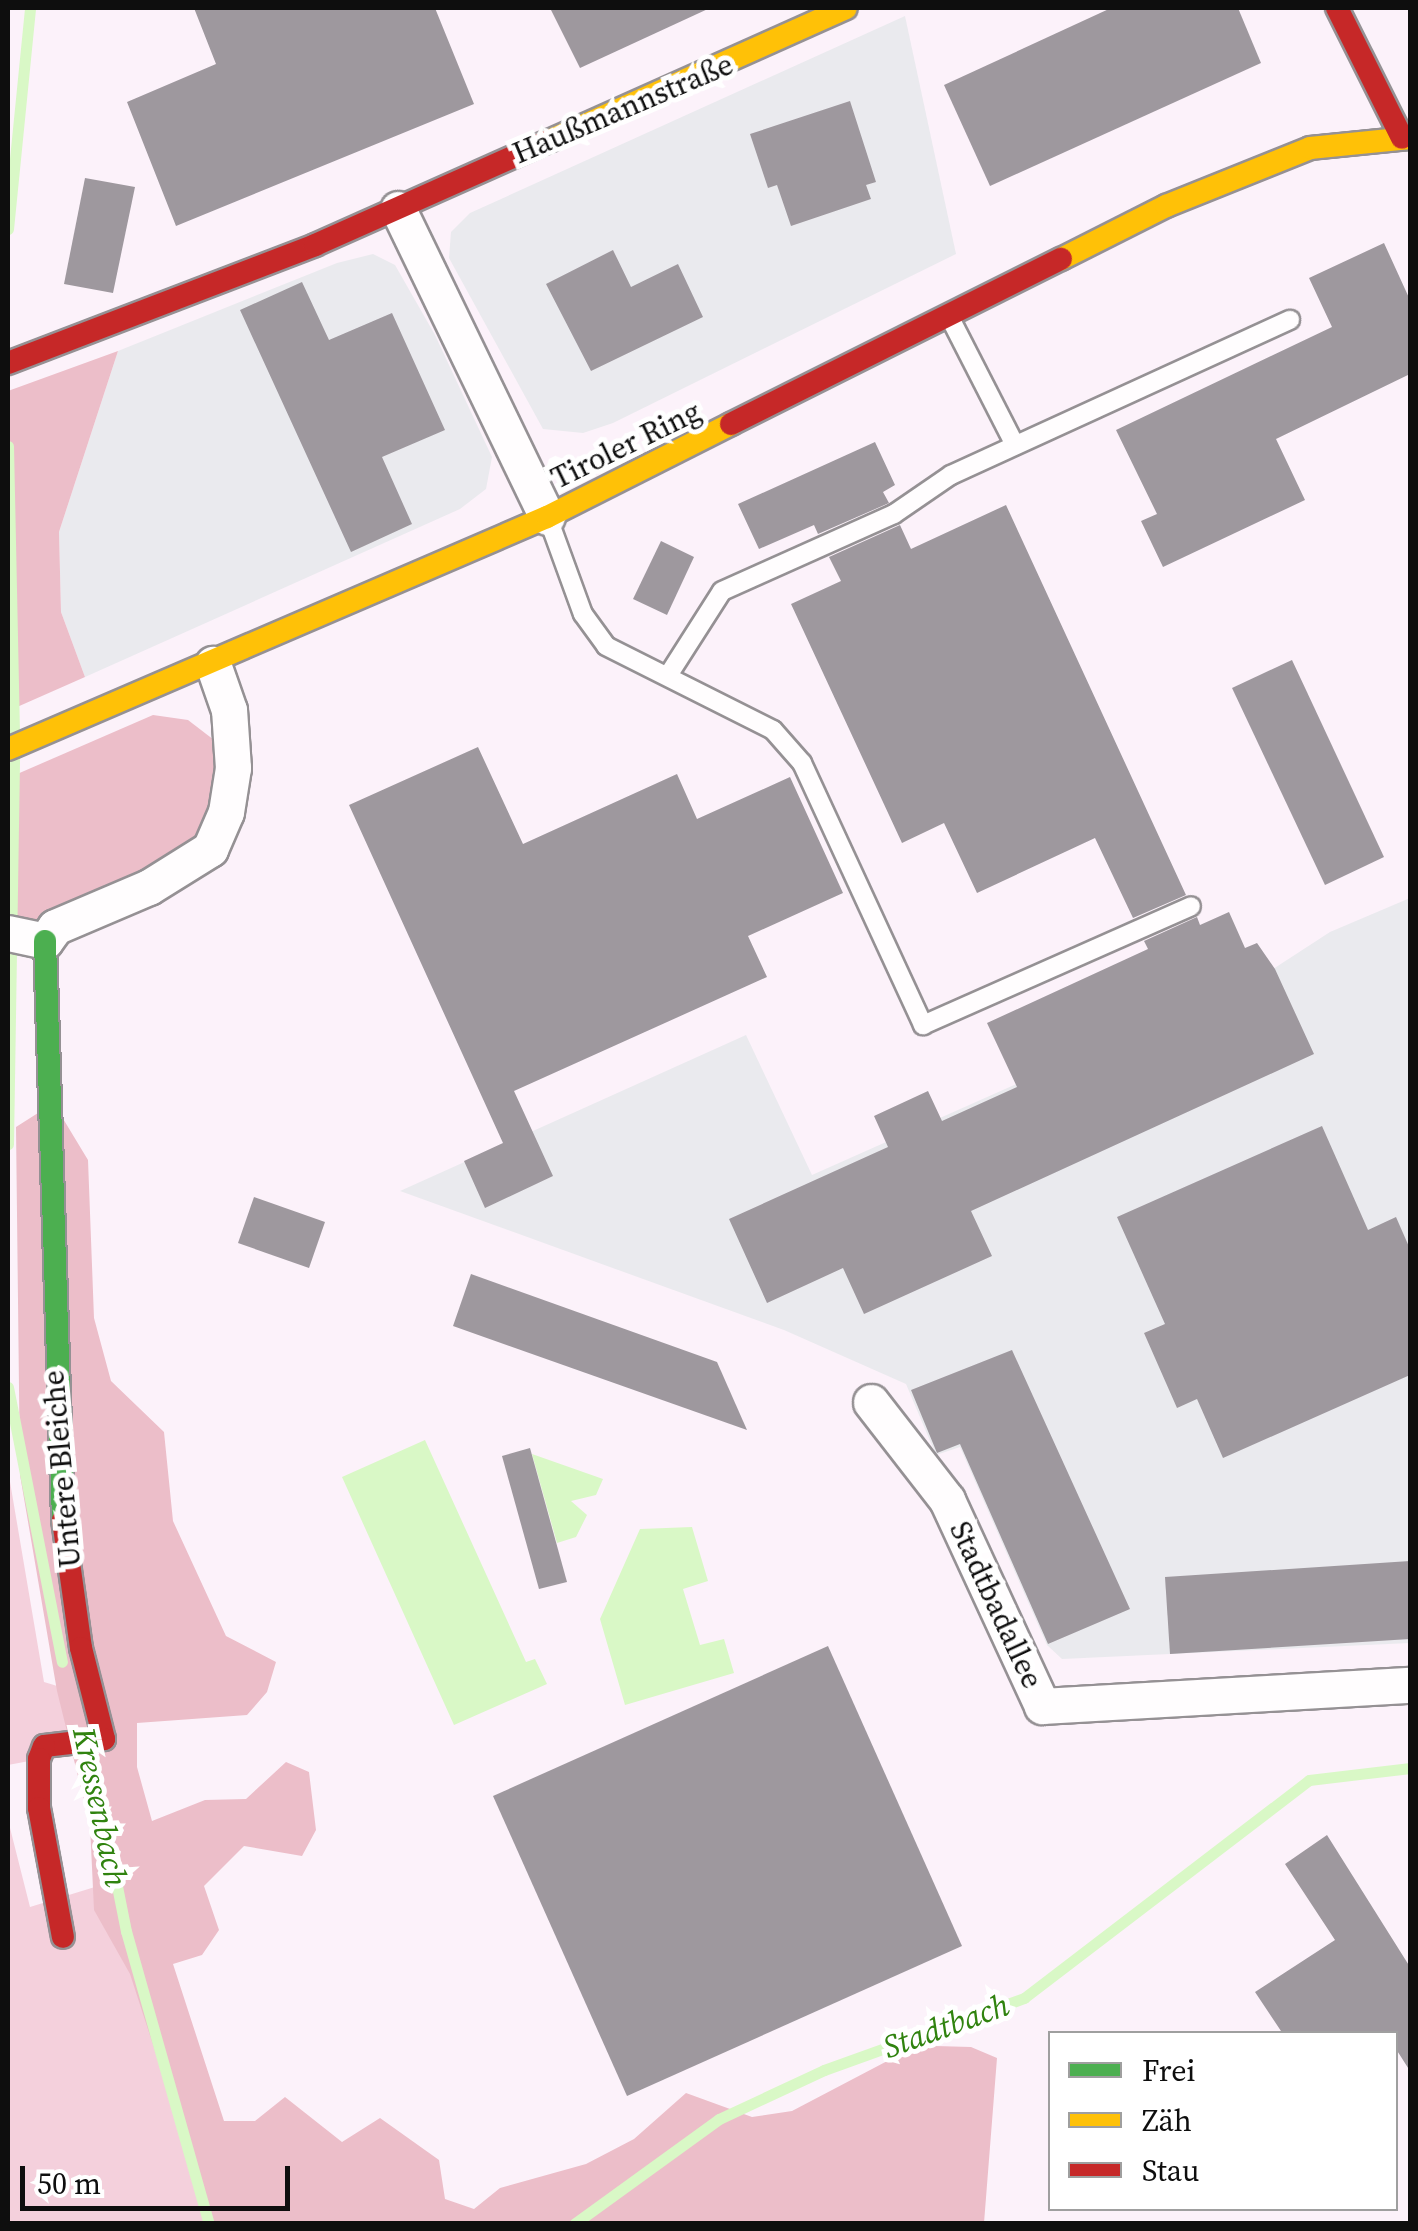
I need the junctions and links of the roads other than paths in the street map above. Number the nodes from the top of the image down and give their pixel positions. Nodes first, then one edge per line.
1 (846, 8) edge
2 (1337, 8) edge
3 (1408, 145) edge
4 (398, 209) junction
5 (949, 316) junction
6 (1290, 320) dead end
7 (8, 363) edge
8 (1015, 445) junction
9 (548, 517) junction
10 (212, 664) junction
11 (669, 674) junction
12 (8, 749) edge
13 (1191, 906) dead end
14 (26, 937) edge
15 (871, 1402) dead end
16 (1410, 1685) edge
17 (63, 1937) dead end

1 - 4 street, Haußmannstraße
2 - 3 street
3 - 5 street, Tiroler Ring
4 - 7 street, Haußmannstraße
4 - 9 street
5 - 8 lane
5 - 9 street, Tiroler Ring
6 - 8 lane
8 - 11 lane
9 - 10 street, Tiroler Ring
9 - 11 lane
10 - 12 street, Tiroler Ring
10 - 14 street, Untere Bleiche
11 - 13 lane
14 - 17 street, Untere Bleiche
15 - 16 street, Stadtbadallee

